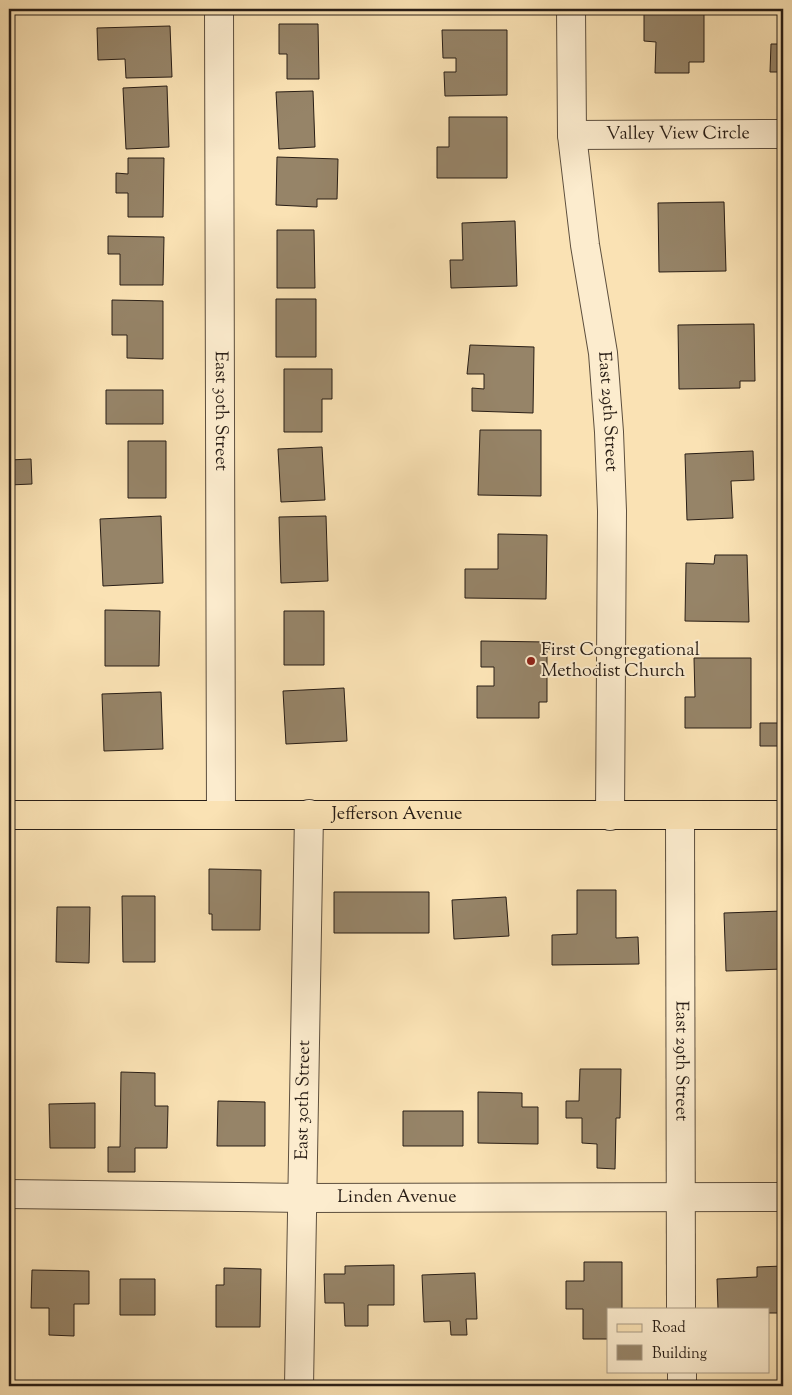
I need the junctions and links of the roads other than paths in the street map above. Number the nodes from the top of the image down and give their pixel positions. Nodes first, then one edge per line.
1 (219, 9) edge
2 (571, 9) edge
3 (783, 134) edge
4 (572, 135) junction
5 (221, 814) junction
6 (309, 814) junction
7 (9, 815) edge
8 (680, 815) junction
9 (783, 815) edge
10 (610, 816) junction
11 (9, 1194) edge
12 (783, 1196) edge
13 (680, 1197) junction
14 (303, 1198) junction
15 (681, 1308) edge
16 (682, 1372) edge
17 (300, 1386) edge
18 (682, 1386) edge

1 - 5 street, East 30th Street
2 - 4 street, East 29th Street
3 - 4 street, Valley View Circle
4 - 10 street, East 29th Street
5 - 6 main road, Jefferson Avenue
5 - 7 main road, Jefferson Avenue
6 - 10 main road, Jefferson Avenue
6 - 14 street, East 30th Street
8 - 9 main road, Jefferson Avenue
8 - 10 main road, Jefferson Avenue
8 - 13 street, East 29th Street
11 - 14 street, Linden Avenue
12 - 13 street, Linden Avenue
13 - 14 street, Linden Avenue
13 - 15 street, East 29th Street
14 - 17 street, East 30th Street
16 - 18 street

